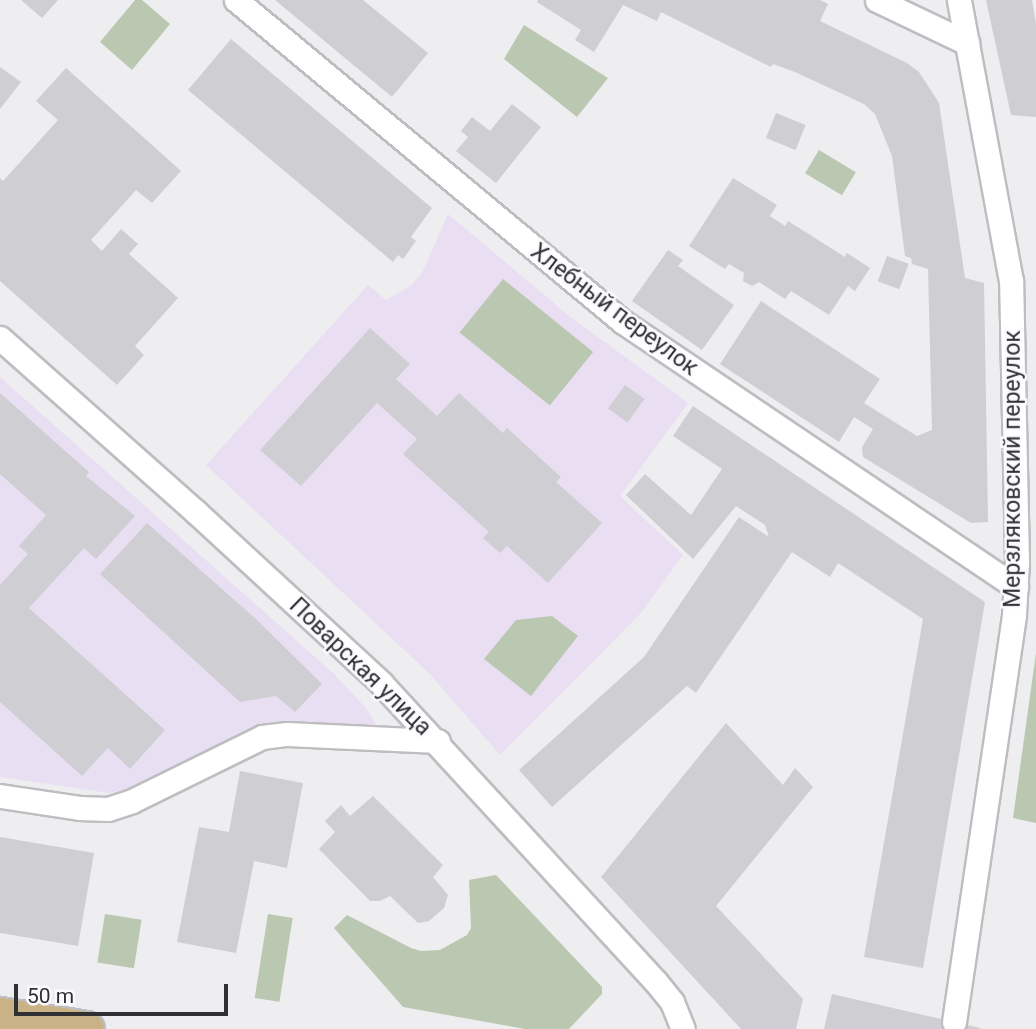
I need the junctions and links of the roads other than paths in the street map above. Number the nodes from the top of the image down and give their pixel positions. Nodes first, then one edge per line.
1 (236, 0) edge
2 (877, 0) edge
3 (959, 0) edge
4 (967, 43) junction
5 (0, 338) edge
6 (1016, 587) junction
7 (438, 741) junction
8 (0, 796) edge
9 (0, 1015) edge
10 (954, 1022) dead end
11 (86, 1029) edge
12 (682, 1029) edge

1 - 6 street, Хлебный переулок
2 - 4 street
3 - 4 street, Мерзляковский переулок
4 - 6 street, Мерзляковский переулок
5 - 7 street, Поварская улица
6 - 10 street, Мерзляковский переулок
7 - 8 street
7 - 12 street, Поварская улица
9 - 11 main road

